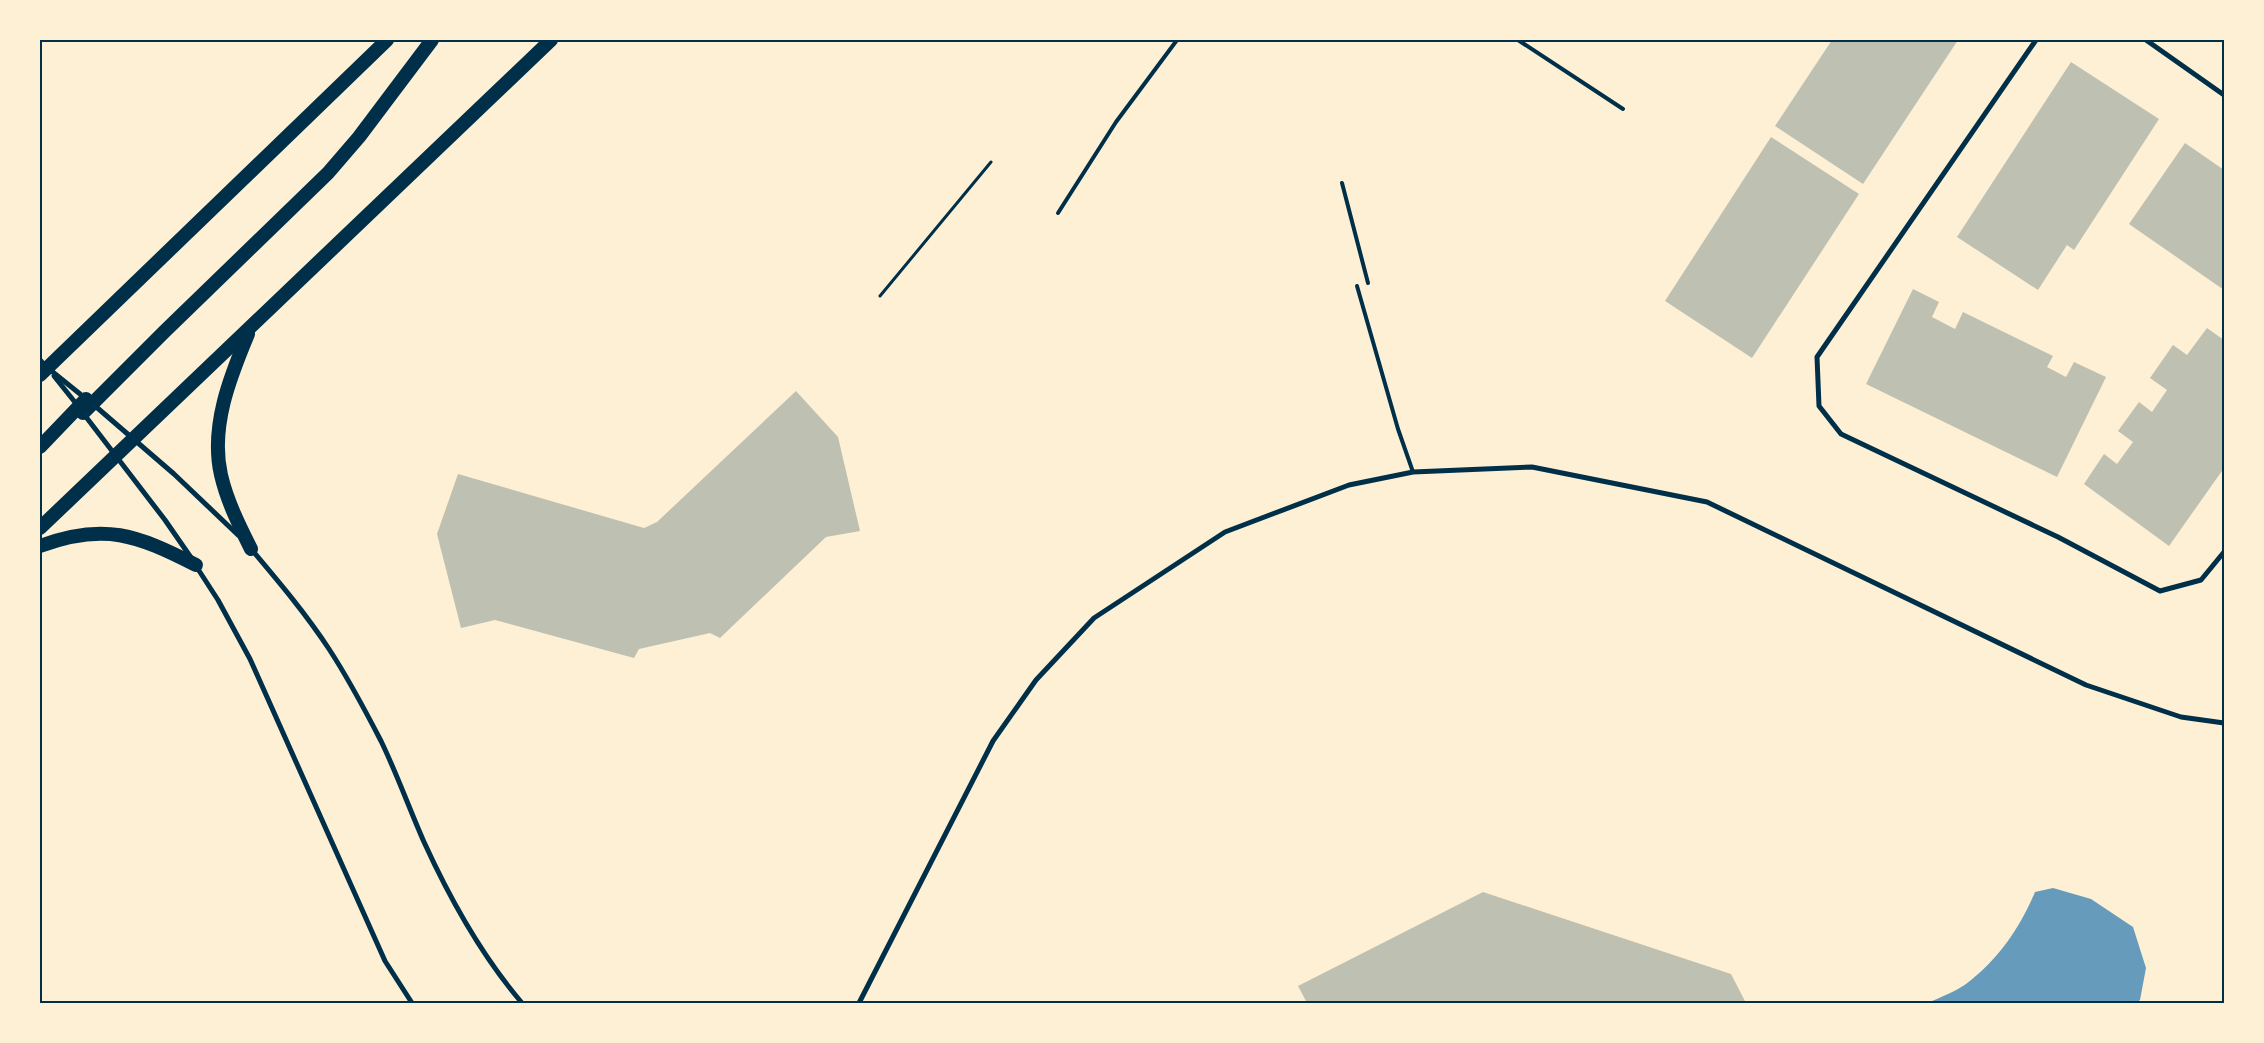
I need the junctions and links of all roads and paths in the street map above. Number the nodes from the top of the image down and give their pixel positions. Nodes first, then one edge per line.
1 (387, 40) edge
2 (432, 40) edge
3 (551, 40) edge
4 (1177, 40) edge
5 (1518, 40) edge
6 (2036, 40) edge
7 (2146, 40) edge
8 (2224, 95) edge
9 (1623, 109) dead end
10 (991, 162) dead end
11 (1342, 183) dead end
12 (1058, 213) dead end
13 (1368, 283) dead end
14 (1356, 286) dead end
15 (880, 296) dead end
16 (251, 326) junction
17 (43, 367) edge
18 (85, 406) junction
19 (134, 439) junction
20 (40, 447) edge
21 (116, 456) junction
22 (1412, 472) junction
23 (40, 528) edge
24 (40, 546) edge
25 (252, 549) junction
26 (2224, 552) edge
27 (196, 565) junction
28 (2224, 723) edge
29 (412, 1003) edge
30 (522, 1003) edge
31 (859, 1003) edge

1 - 17 highway
2 - 18 highway
3 - 16 highway
4 - 12 lane
5 - 9 lane
6 - 26 street
7 - 8 street
10 - 15 path
11 - 13 lane
14 - 22 lane
16 - 19 highway
16 - 25 highway
17 - 18 street
17 - 18 street
18 - 19 street
18 - 20 highway
18 - 21 street
19 - 21 highway
19 - 25 street
21 - 23 highway
21 - 27 street
22 - 28 street
22 - 31 street
24 - 27 highway
25 - 30 street
27 - 29 street

